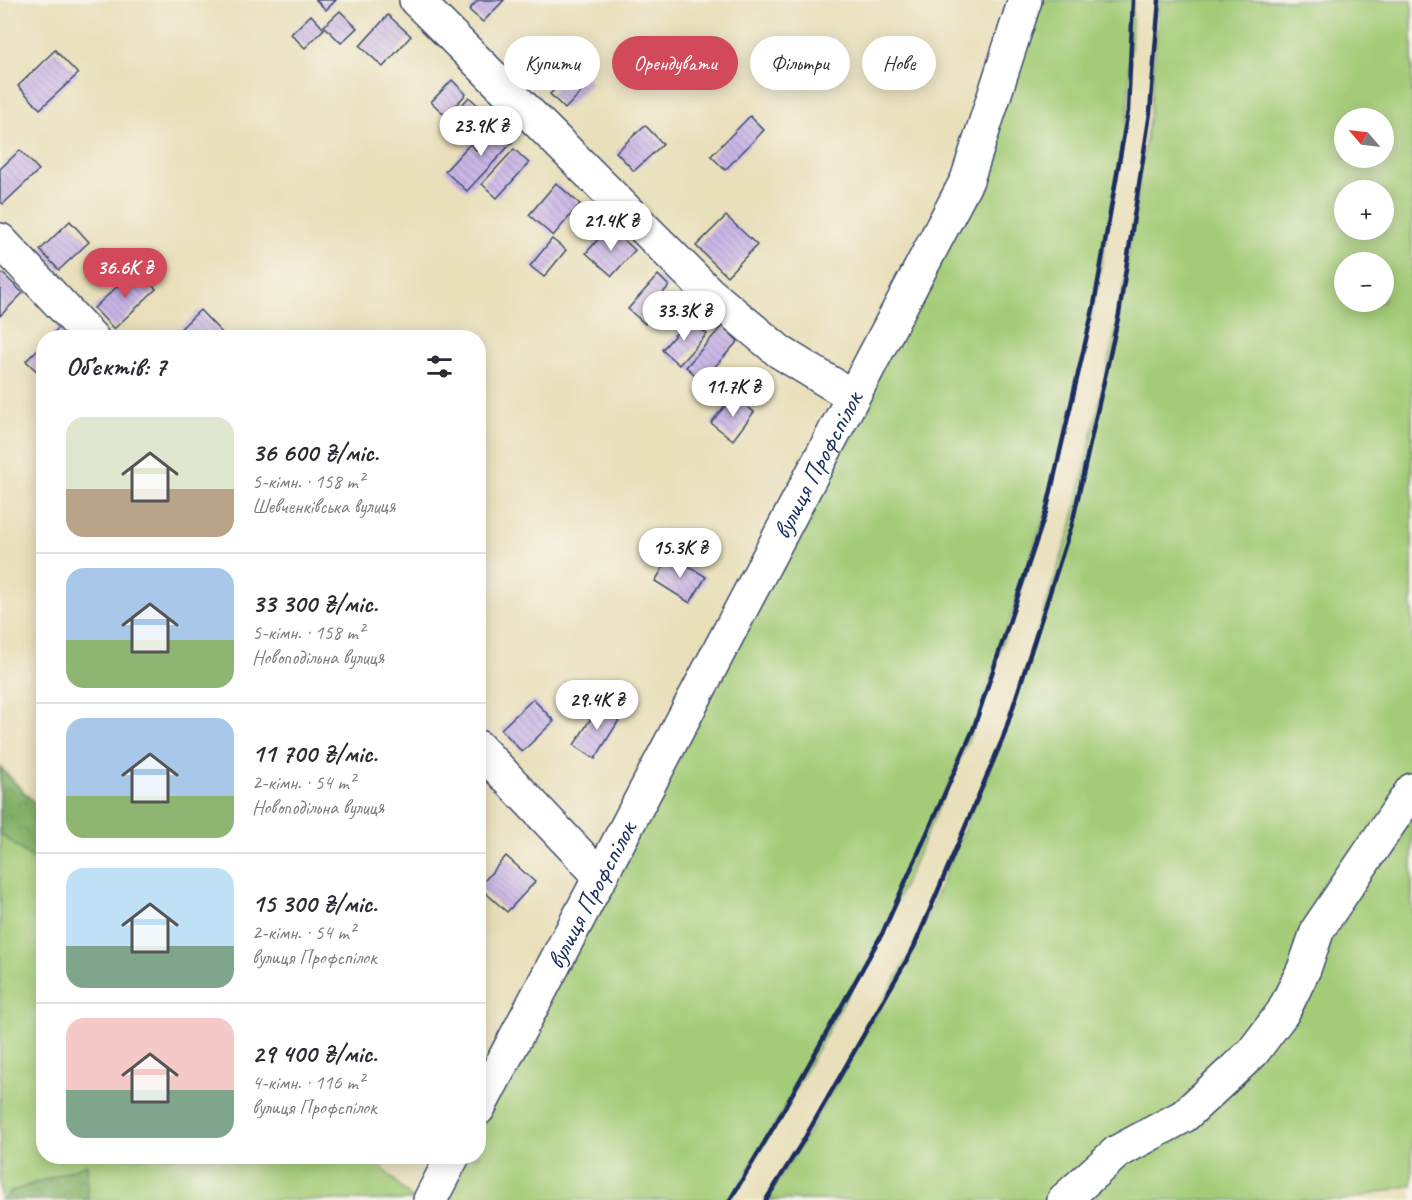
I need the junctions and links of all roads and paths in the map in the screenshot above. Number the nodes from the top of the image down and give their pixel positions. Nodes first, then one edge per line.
1 (416, 0) edge
2 (1025, 0) edge
3 (0, 240) edge
4 (84, 330) edge
5 (852, 396) junction
6 (486, 755) edge
7 (1412, 790) edge
8 (601, 877) junction
9 (486, 1094) edge
10 (449, 1164) edge
11 (430, 1200) edge
12 (1064, 1200) edge

1 - 5 street
2 - 5 street, вулиця Профспілок
3 - 4 street
5 - 8 street, вулиця Профспілок
6 - 8 street
7 - 12 street
8 - 9 street, вулиця Профспілок
10 - 11 street

